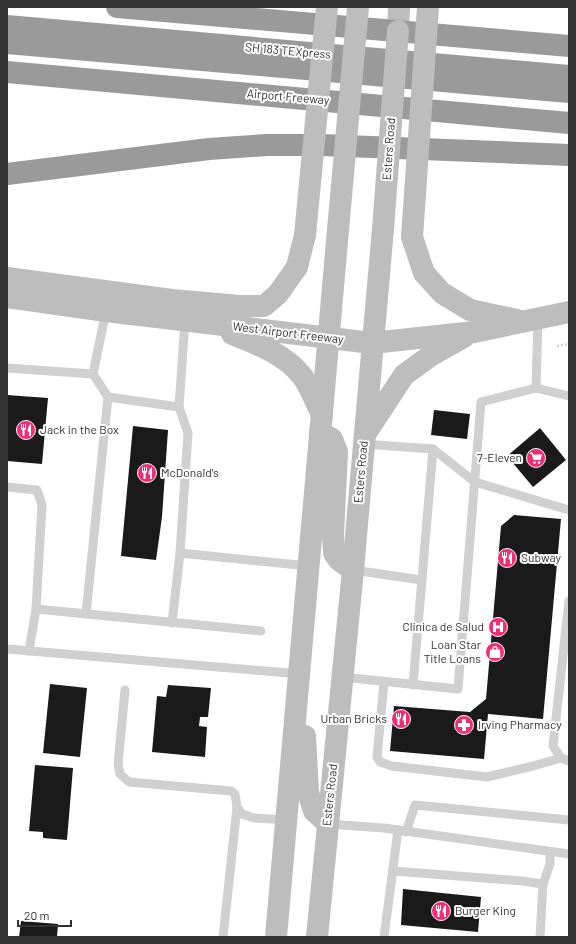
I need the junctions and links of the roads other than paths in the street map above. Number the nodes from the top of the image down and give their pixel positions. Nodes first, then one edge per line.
1 (116, 7) edge
2 (327, 7) edge
3 (358, 7) edge
4 (400, 7) edge
5 (428, 7) edge
6 (7, 26) edge
7 (7, 43) edge
8 (569, 46) edge
9 (7, 72) edge
10 (50, 76) junction
11 (569, 76) edge
12 (7, 79) edge
13 (569, 92) edge
14 (569, 123) edge
15 (569, 155) edge
16 (7, 174) edge
17 (7, 278) edge
18 (7, 297) edge
19 (106, 311) junction
20 (569, 312) edge
21 (532, 320) junction
22 (185, 321) junction
23 (206, 323) junction
24 (474, 332) junction
25 (328, 338) junction
26 (372, 343) junction
27 (7, 368) edge
28 (93, 374) junction
29 (536, 388) junction
30 (569, 396) edge
31 (108, 398) junction
32 (179, 407) junction
33 (321, 423) junction
34 (364, 440) junction
35 (433, 449) junction
36 (475, 482) junction
37 (7, 487) edge
38 (569, 510) edge
39 (180, 552) junction
40 (309, 566) junction
41 (353, 570) junction
42 (422, 580) junction
43 (569, 600) edge
44 (36, 608) junction
45 (86, 614) junction
46 (172, 623) junction
47 (261, 632) dead end
48 (7, 649) edge
49 (30, 651) junction
50 (300, 674) junction
51 (342, 677) junction
52 (384, 682) junction
53 (413, 685) junction
54 (125, 690) dead end
55 (297, 704) junction
56 (565, 759) edge
57 (237, 807) junction
58 (287, 820) junction
59 (569, 820) edge
60 (327, 823) junction
61 (402, 831) junction
62 (550, 852) junction
63 (569, 854) edge
64 (393, 871) junction
65 (543, 884) junction
66 (223, 937) edge
67 (276, 937) edge
68 (317, 937) edge
69 (384, 937) edge
70 (540, 937) edge

1 - 8 highway
2 - 17 main road, bridge
3 - 25 main road, bridge
4 - 26 main road, Esters Road, bridge
5 - 21 main road, bridge
6 - 11 highway, SH 183 TEXpress
7 - 13 highway, SH 183 TEXpress
9 - 10 highway, Airport Freeway
10 - 12 highway
10 - 14 highway, Airport Freeway
15 - 16 highway
18 - 19 main road, West Airport Freeway
19 - 22 main road, West Airport Freeway
19 - 28 lane
20 - 21 main road, West Airport Freeway
21 - 24 main road, West Airport Freeway
21 - 29 lane
22 - 23 main road, West Airport Freeway
22 - 32 lane
23 - 25 main road, West Airport Freeway
23 - 33 main road
24 - 26 main road, West Airport Freeway
24 - 34 main road
25 - 26 main road, West Airport Freeway
25 - 33 main road
26 - 34 main road, Esters Road
27 - 28 lane
28 - 31 lane
29 - 30 lane
29 - 36 lane
31 - 32 lane
31 - 45 lane
32 - 39 lane
33 - 40 main road
33 - 41 main road
34 - 35 lane
34 - 41 main road, Esters Road
35 - 36 lane
35 - 42 lane
36 - 38 lane
36 - 53 lane
37 - 44 lane
39 - 40 lane
39 - 46 lane
40 - 41 main road
40 - 50 main road
41 - 42 lane
41 - 51 main road, Esters Road
42 - 53 lane
43 - 56 lane
44 - 45 lane
44 - 49 lane
45 - 46 lane
46 - 47 lane
48 - 49 lane
49 - 50 lane
50 - 55 main road
51 - 52 lane
51 - 60 main road, Esters Road
52 - 53 lane
52 - 56 lane
54 - 57 lane
55 - 58 main road
55 - 60 main road
57 - 58 lane
57 - 66 lane
58 - 60 main road
58 - 67 main road
59 - 61 lane
60 - 61 lane
60 - 68 main road, Esters Road
61 - 62 lane
61 - 64 lane
62 - 63 lane
62 - 65 lane
64 - 65 lane
64 - 69 lane
65 - 70 lane

